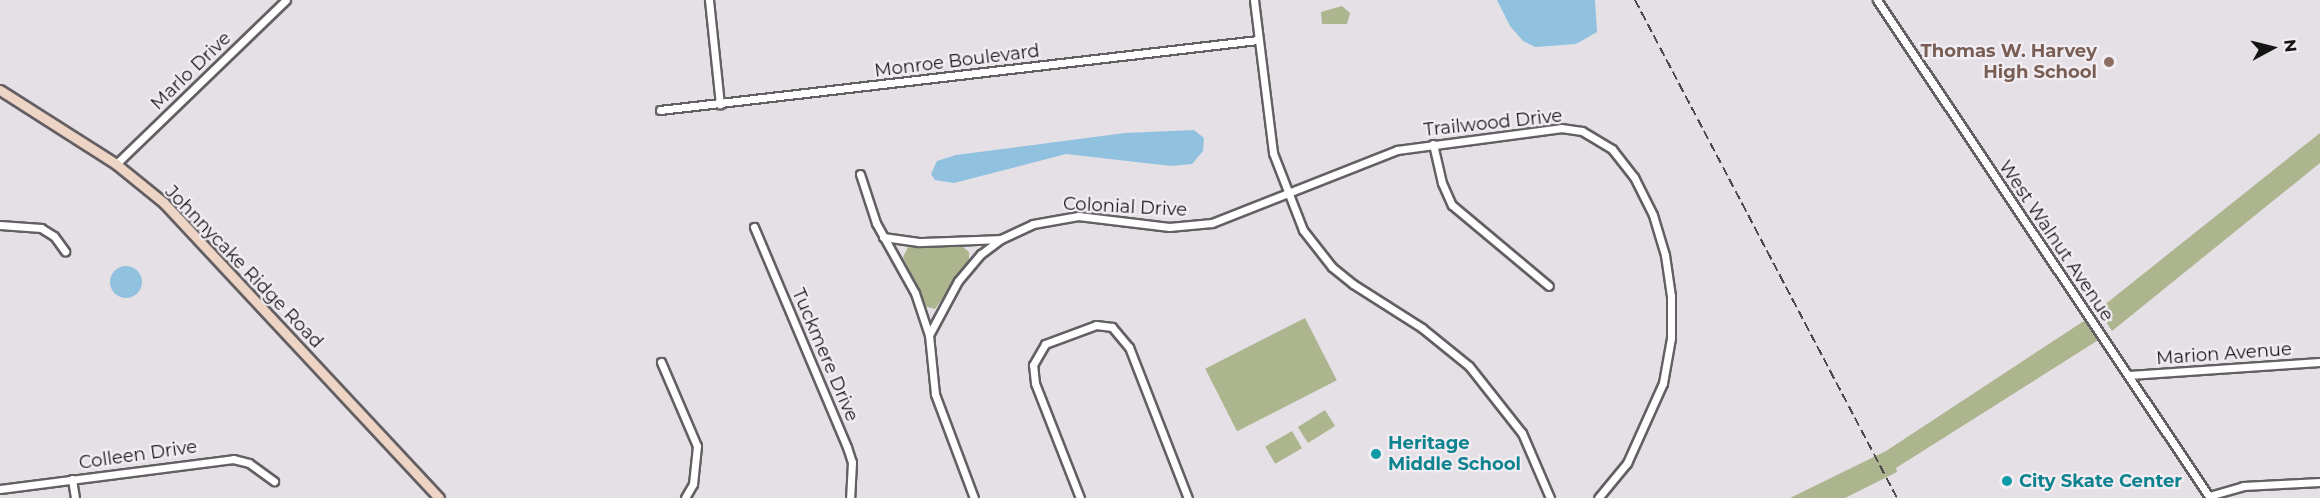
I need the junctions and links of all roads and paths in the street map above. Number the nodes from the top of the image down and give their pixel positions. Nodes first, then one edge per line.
1 (286, 0) edge
2 (710, 0) edge
3 (1254, 0) edge
4 (1877, 0) edge
5 (1258, 40) junction
6 (0, 90) edge
7 (720, 104) junction
8 (660, 110) dead end
9 (1433, 144) junction
10 (116, 164) junction
11 (860, 174) dead end
12 (1287, 196) junction
13 (0, 225) edge
14 (754, 227) dead end
15 (883, 237) junction
16 (1001, 239) junction
17 (64, 251) dead end
18 (1550, 286) dead end
19 (929, 335) junction
20 (661, 362) dead end
21 (2320, 362) edge
22 (2129, 375) junction
23 (72, 479) junction
24 (274, 481) dead end
25 (2320, 482) edge
26 (0, 489) edge
27 (2210, 497) edge
28 (75, 498) edge
29 (439, 498) edge
30 (684, 498) edge
31 (850, 498) edge
32 (974, 498) edge
33 (1080, 498) edge
34 (1188, 498) edge
35 (1550, 498) edge
36 (1598, 498) edge

1 - 10 street, Marlo Drive
2 - 7 street
3 - 5 street
4 - 22 street, West Walnut Avenue
5 - 7 street, Monroe Boulevard
5 - 12 street
6 - 10 main road, Johnnycake Ridge Road
7 - 8 street, Monroe Boulevard
9 - 12 street, Trailwood Drive
9 - 18 street
9 - 36 street, Trailwood Drive
10 - 29 main road, Johnnycake Ridge Road
11 - 15 street
12 - 16 street, Colonial Drive
12 - 35 street
13 - 17 street
14 - 31 street, Tuckmere Drive
15 - 16 street
15 - 19 street
16 - 19 street, Colonial Drive
19 - 32 street
20 - 30 street
21 - 22 street, Marion Avenue
22 - 27 street, West Walnut Avenue
23 - 24 street, Colleen Drive
23 - 26 street, Colleen Drive
23 - 28 street
25 - 27 street
33 - 34 street

